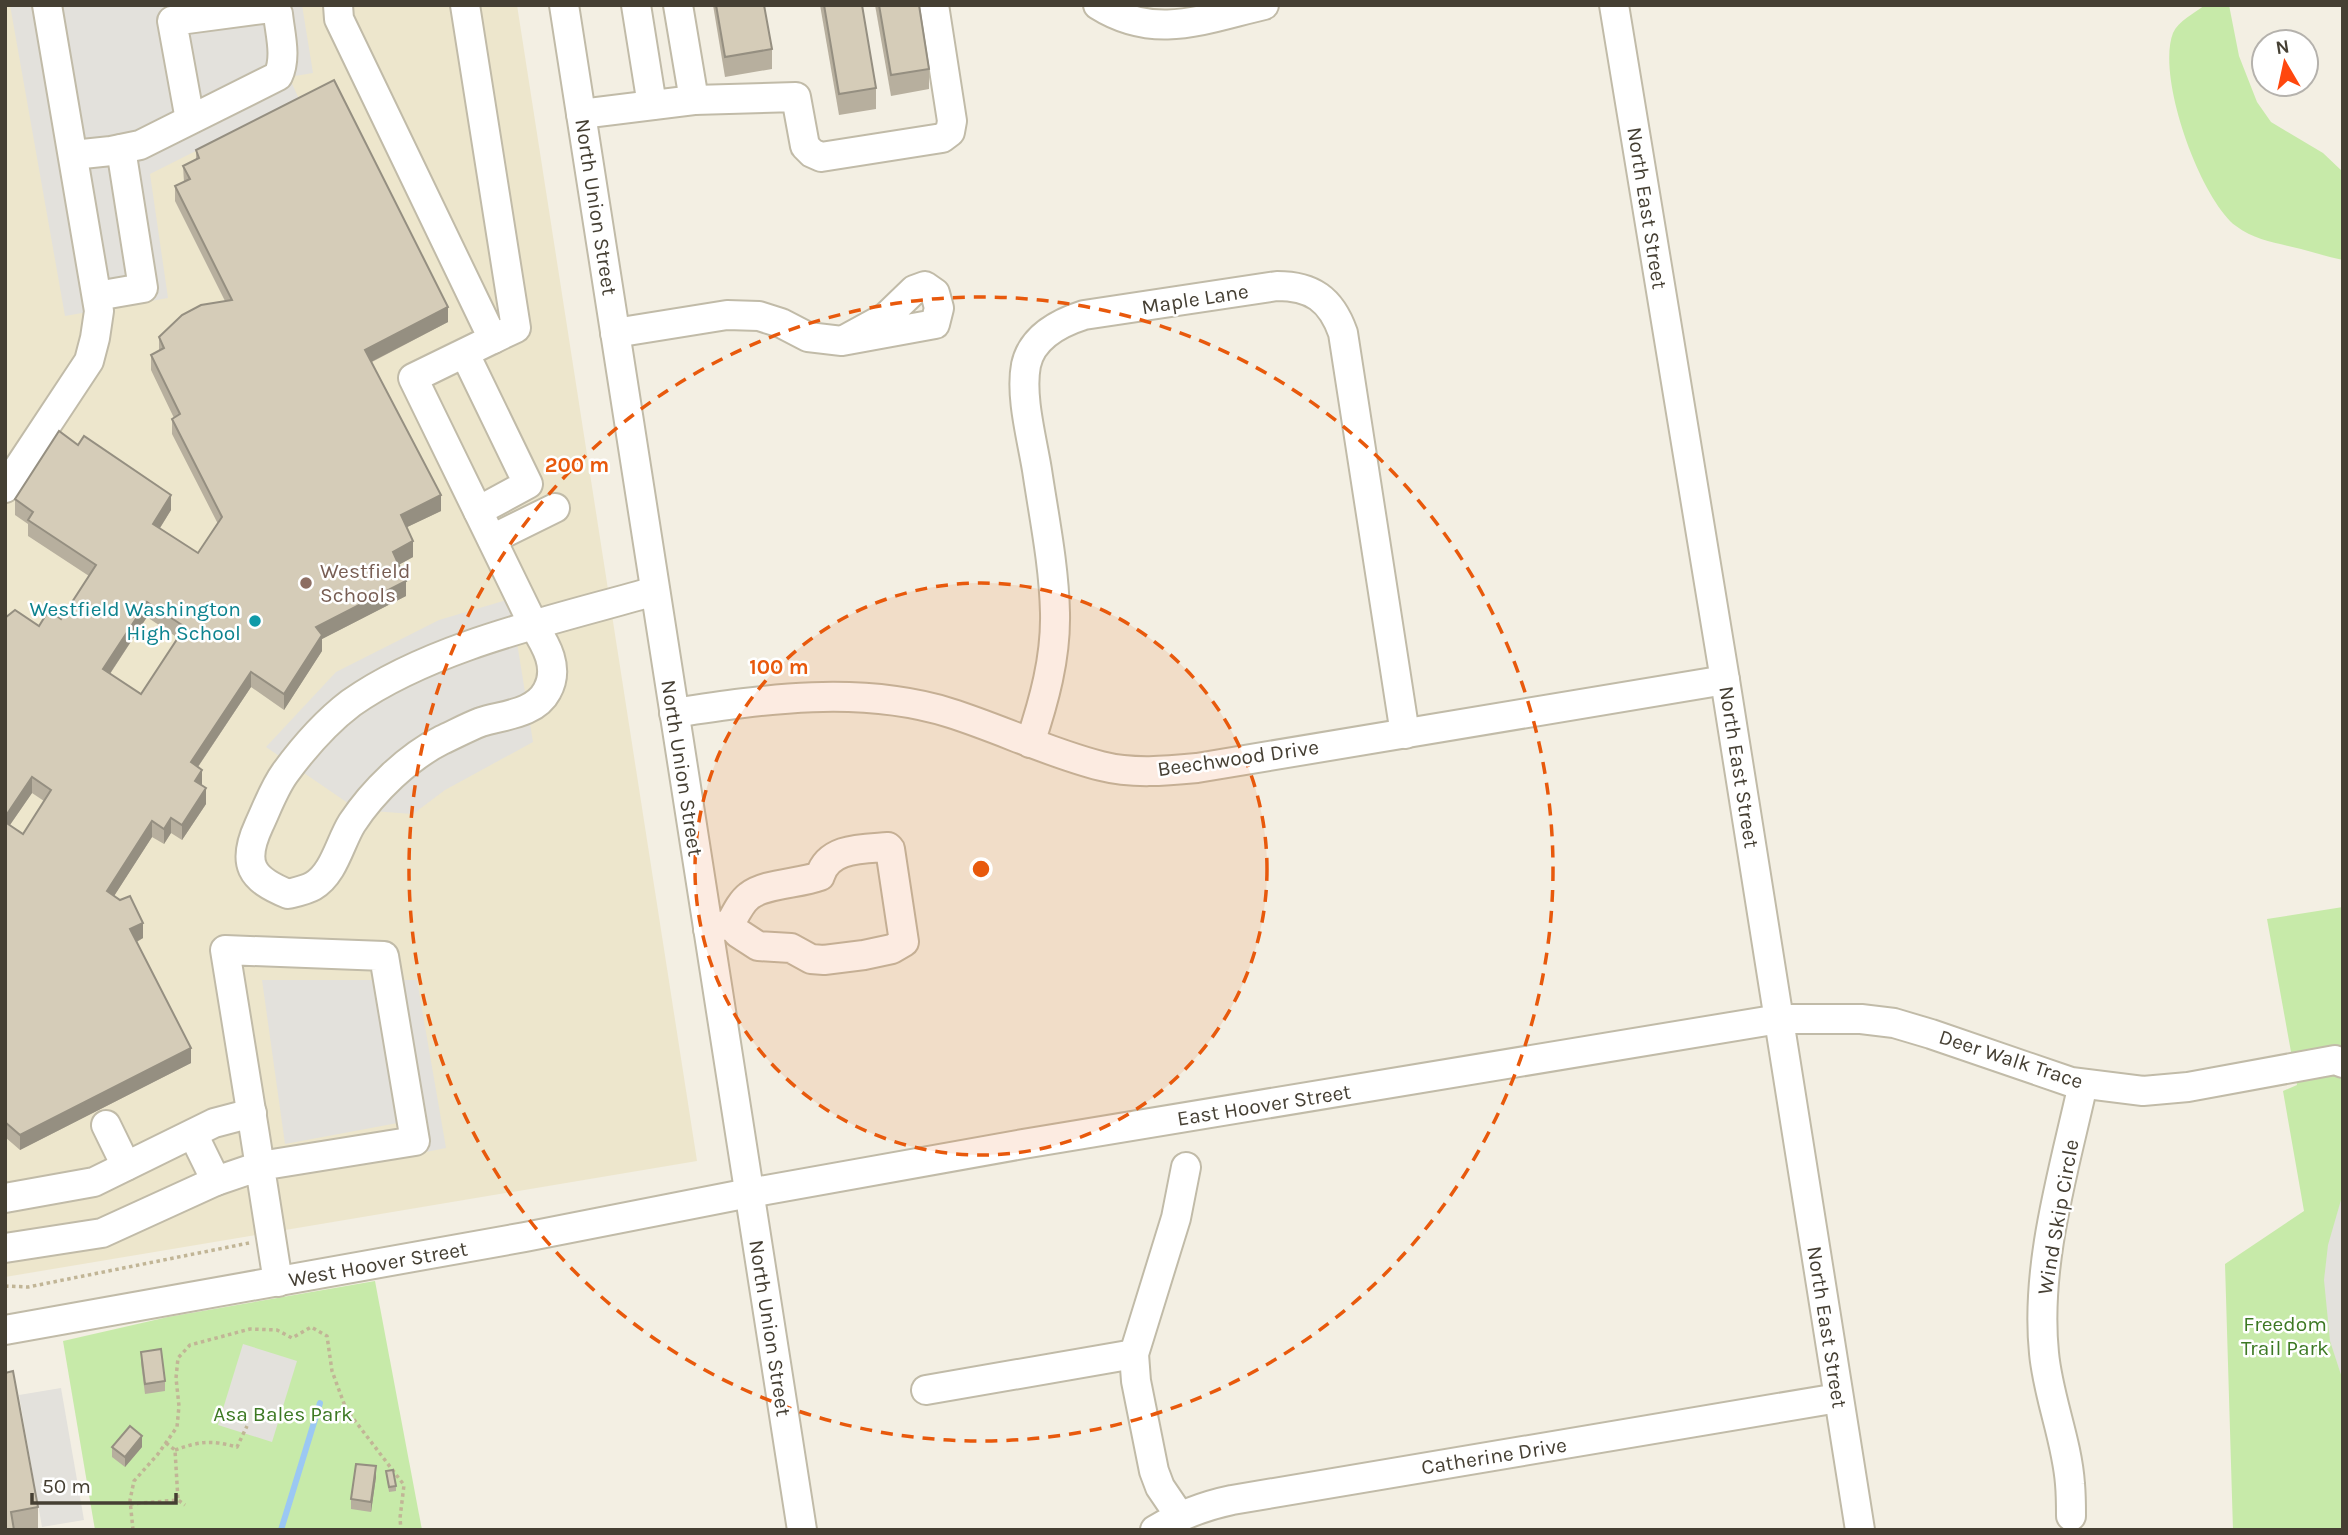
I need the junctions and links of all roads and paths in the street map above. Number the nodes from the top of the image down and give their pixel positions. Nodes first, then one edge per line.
1 (47, 5) edge
2 (338, 5) edge
3 (465, 5) edge
4 (565, 5) edge
5 (636, 5) edge
6 (678, 5) edge
7 (934, 5) edge
8 (1098, 5) edge
9 (1264, 5) edge
10 (1614, 5) edge
11 (171, 13) edge
12 (694, 100) junction
13 (652, 105) junction
14 (581, 114) junction
15 (190, 120) junction
16 (121, 149) junction
17 (73, 155) junction
18 (97, 296) junction
19 (615, 333) junction
20 (493, 339) junction
21 (842, 341) dead end
22 (464, 354) junction
23 (5, 488) edge
24 (555, 508) dead end
25 (478, 511) junction
26 (492, 538) junction
27 (655, 591) junction
28 (534, 626) junction
29 (1725, 680) junction
30 (674, 713) junction
31 (1405, 734) junction
32 (1030, 743) junction
33 (719, 926) junction
34 (1779, 1019) junction
35 (2343, 1063) edge
36 (2083, 1084) junction
37 (252, 1113) junction
38 (106, 1125) dead end
39 (193, 1134) junction
40 (126, 1166) junction
41 (260, 1166) junction
42 (1186, 1167) dead end
43 (216, 1181) junction
44 (749, 1193) junction
45 (5, 1198) edge
46 (272, 1239) junction
47 (5, 1248) edge
48 (278, 1282) junction
49 (5, 1286) edge
50 (5, 1330) edge
51 (1135, 1354) junction
52 (926, 1390) dead end
53 (1838, 1398) junction
54 (247, 1426) dead end
55 (166, 1443) junction
56 (175, 1450) junction
57 (178, 1500) junction
58 (130, 1504) junction
59 (185, 1506) dead end
60 (1179, 1515) junction
61 (2071, 1516) dead end
62 (133, 1530) edge
63 (401, 1530) edge
64 (802, 1530) edge
65 (1154, 1530) edge
66 (1860, 1530) edge

1 - 17 street
2 - 20 street
3 - 20 street
4 - 14 street, North Union Street
5 - 13 street
6 - 12 street
7 - 12 street
8 - 9 street
10 - 29 street, North East Street
11 - 15 street
11 - 15 street
12 - 13 street
13 - 14 street
14 - 19 street, North Union Street
15 - 16 street
16 - 17 street
16 - 18 street
17 - 18 street
18 - 23 street
19 - 21 street
19 - 27 street, North Union Street
20 - 22 street
22 - 25 street
22 - 25 street
24 - 26 street
25 - 26 street
26 - 28 street
27 - 28 street
27 - 30 street, North Union Street
28 - 28 street
29 - 31 street, Beechwood Drive
29 - 34 street, North East Street
30 - 32 street, Beechwood Drive
30 - 33 street, North Union Street
31 - 32 street, Beechwood Drive
31 - 32 street, Maple Lane
33 - 33 street
33 - 44 street, North Union Street
34 - 36 street, Deer Walk Trace
34 - 44 street, East Hoover Street
34 - 53 street, North East Street
35 - 36 street, Deer Walk Trace
36 - 61 street, Wind Skip Circle
37 - 39 street
37 - 41 street
37 - 41 street
38 - 40 street
39 - 40 street
39 - 43 street
40 - 45 street
41 - 43 street
41 - 46 street
42 - 51 street
43 - 47 street
44 - 48 street, West Hoover Street
44 - 64 street, North Union Street
46 - 48 street
46 - 49 path
48 - 50 street, West Hoover Street
51 - 52 street
51 - 60 street
53 - 60 street, Catherine Drive
53 - 66 street, North East Street
54 - 56 path
55 - 56 path
55 - 58 path
55 - 63 path
56 - 57 path
57 - 58 path
57 - 59 path
58 - 62 path
60 - 65 street, Catherine Drive

